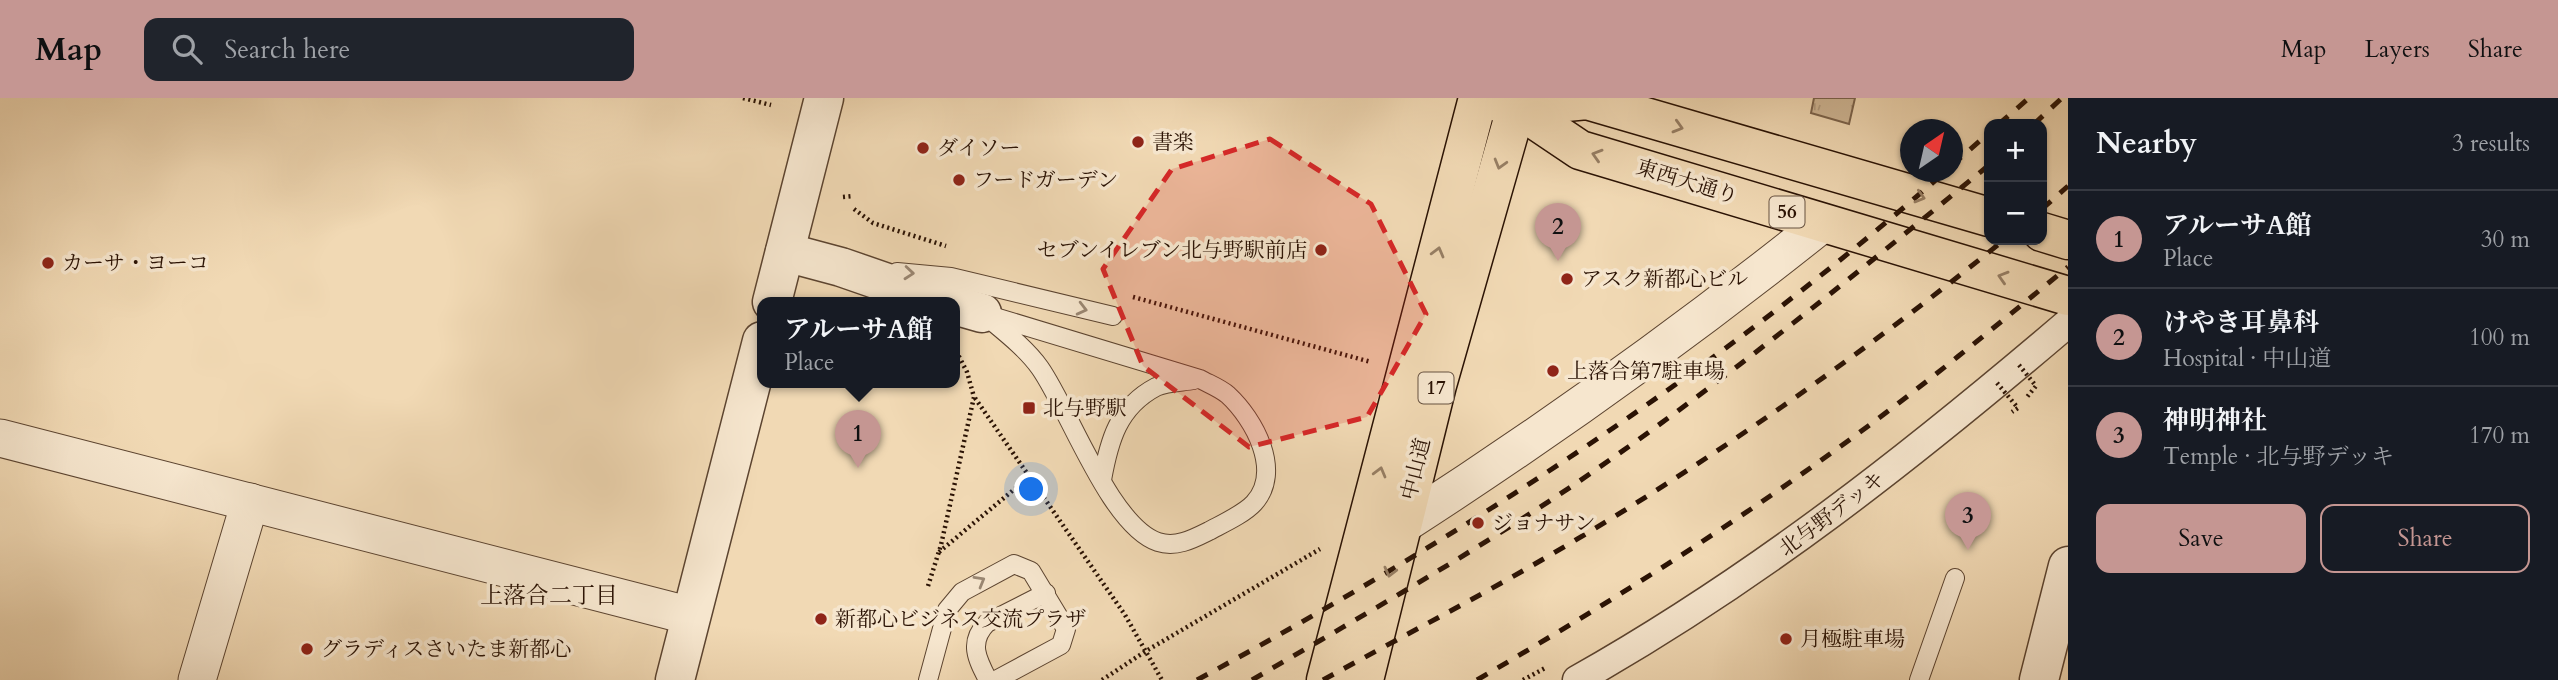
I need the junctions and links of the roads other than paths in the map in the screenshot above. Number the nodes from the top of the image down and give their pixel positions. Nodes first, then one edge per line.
1 (824, 98) edge
2 (1499, 100) edge
3 (1984, 216) edge
4 (1823, 223) junction
5 (2047, 234) edge
6 (2068, 240) edge
7 (785, 252) junction
8 (841, 267) junction
9 (2068, 296) edge
10 (773, 297) edge
11 (928, 297) edge
12 (968, 309) edge
13 (1113, 316) dead end
14 (2068, 323) edge
15 (757, 360) edge
16 (1200, 379) junction
17 (0, 439) edge
18 (1102, 480) junction
19 (250, 502) junction
20 (1401, 526) junction
21 (2068, 566) edge
22 (1955, 578) dead end
23 (1046, 593) junction
24 (691, 616) junction
25 (197, 680) edge
26 (675, 680) edge
27 (928, 680) edge
28 (988, 680) edge
29 (996, 680) edge
30 (1326, 680) edge
31 (1364, 680) edge
32 (1577, 680) edge
33 (1919, 680) edge
34 (2039, 680) edge

1 - 7 street
2 -> 3 main road
4 -> 2 main road, 東西大通り / 56
2 -> 20 main road, 中山道 / 17
30 -> 2 main road, 中山道 / 17
9 -> 4 main road, 東西大通り / 56
4 - 20 street
5 - 6 main road
7 - 8 street
7 - 10 street
8 - 11 street
8 -> 13 lane
12 - 16 lane
12 - 18 lane
14 - 32 street, 北与野デッキ
15 - 24 street
16 - 18 lane
16 - 18 lane
17 - 19 street
19 - 24 street
19 - 25 street
20 -> 31 main road, 中山道 / 17
21 - 34 street
22 - 33 lane
27 -> 23 lane
23 - 28 lane
23 - 29 lane
24 - 26 street

